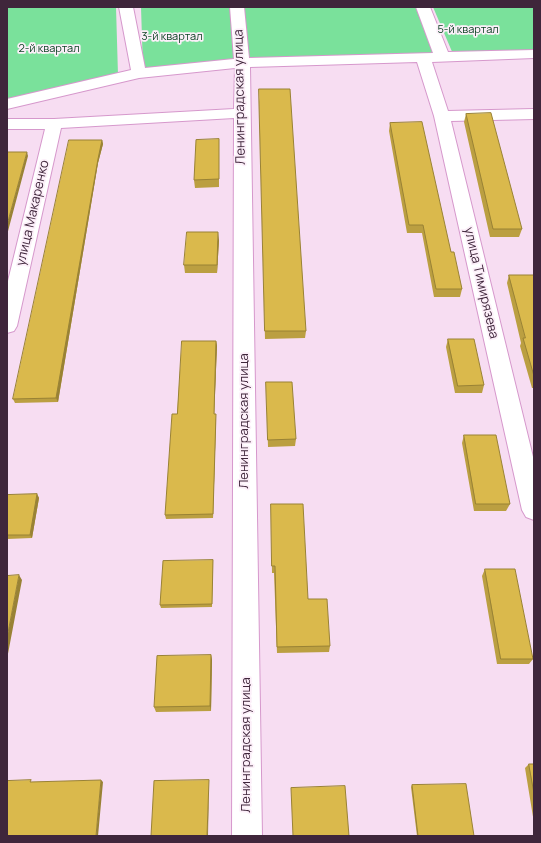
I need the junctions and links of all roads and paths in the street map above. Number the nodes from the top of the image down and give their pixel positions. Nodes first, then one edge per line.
1 (126, 7) edge
2 (237, 7) edge
3 (423, 7) edge
4 (534, 54) edge
5 (432, 57) junction
6 (242, 63) junction
7 (139, 73) junction
8 (7, 104) edge
9 (242, 114) junction
10 (534, 114) edge
11 (442, 116) junction
12 (7, 124) edge
13 (54, 124) junction
14 (7, 326) edge
15 (534, 510) edge
16 (247, 836) edge

1 - 7 street
2 - 6 street, Ленинградская улица
3 - 5 street, улица Тимирязева
4 - 5 street
5 - 6 street
5 - 11 street, улица Тимирязева
6 - 7 street
6 - 9 street, Ленинградская улица
7 - 8 street
9 - 13 street
9 - 16 street, Ленинградская улица
10 - 11 street
11 - 15 street, улица Тимирязева
12 - 13 street
13 - 14 street, улица Макаренко

